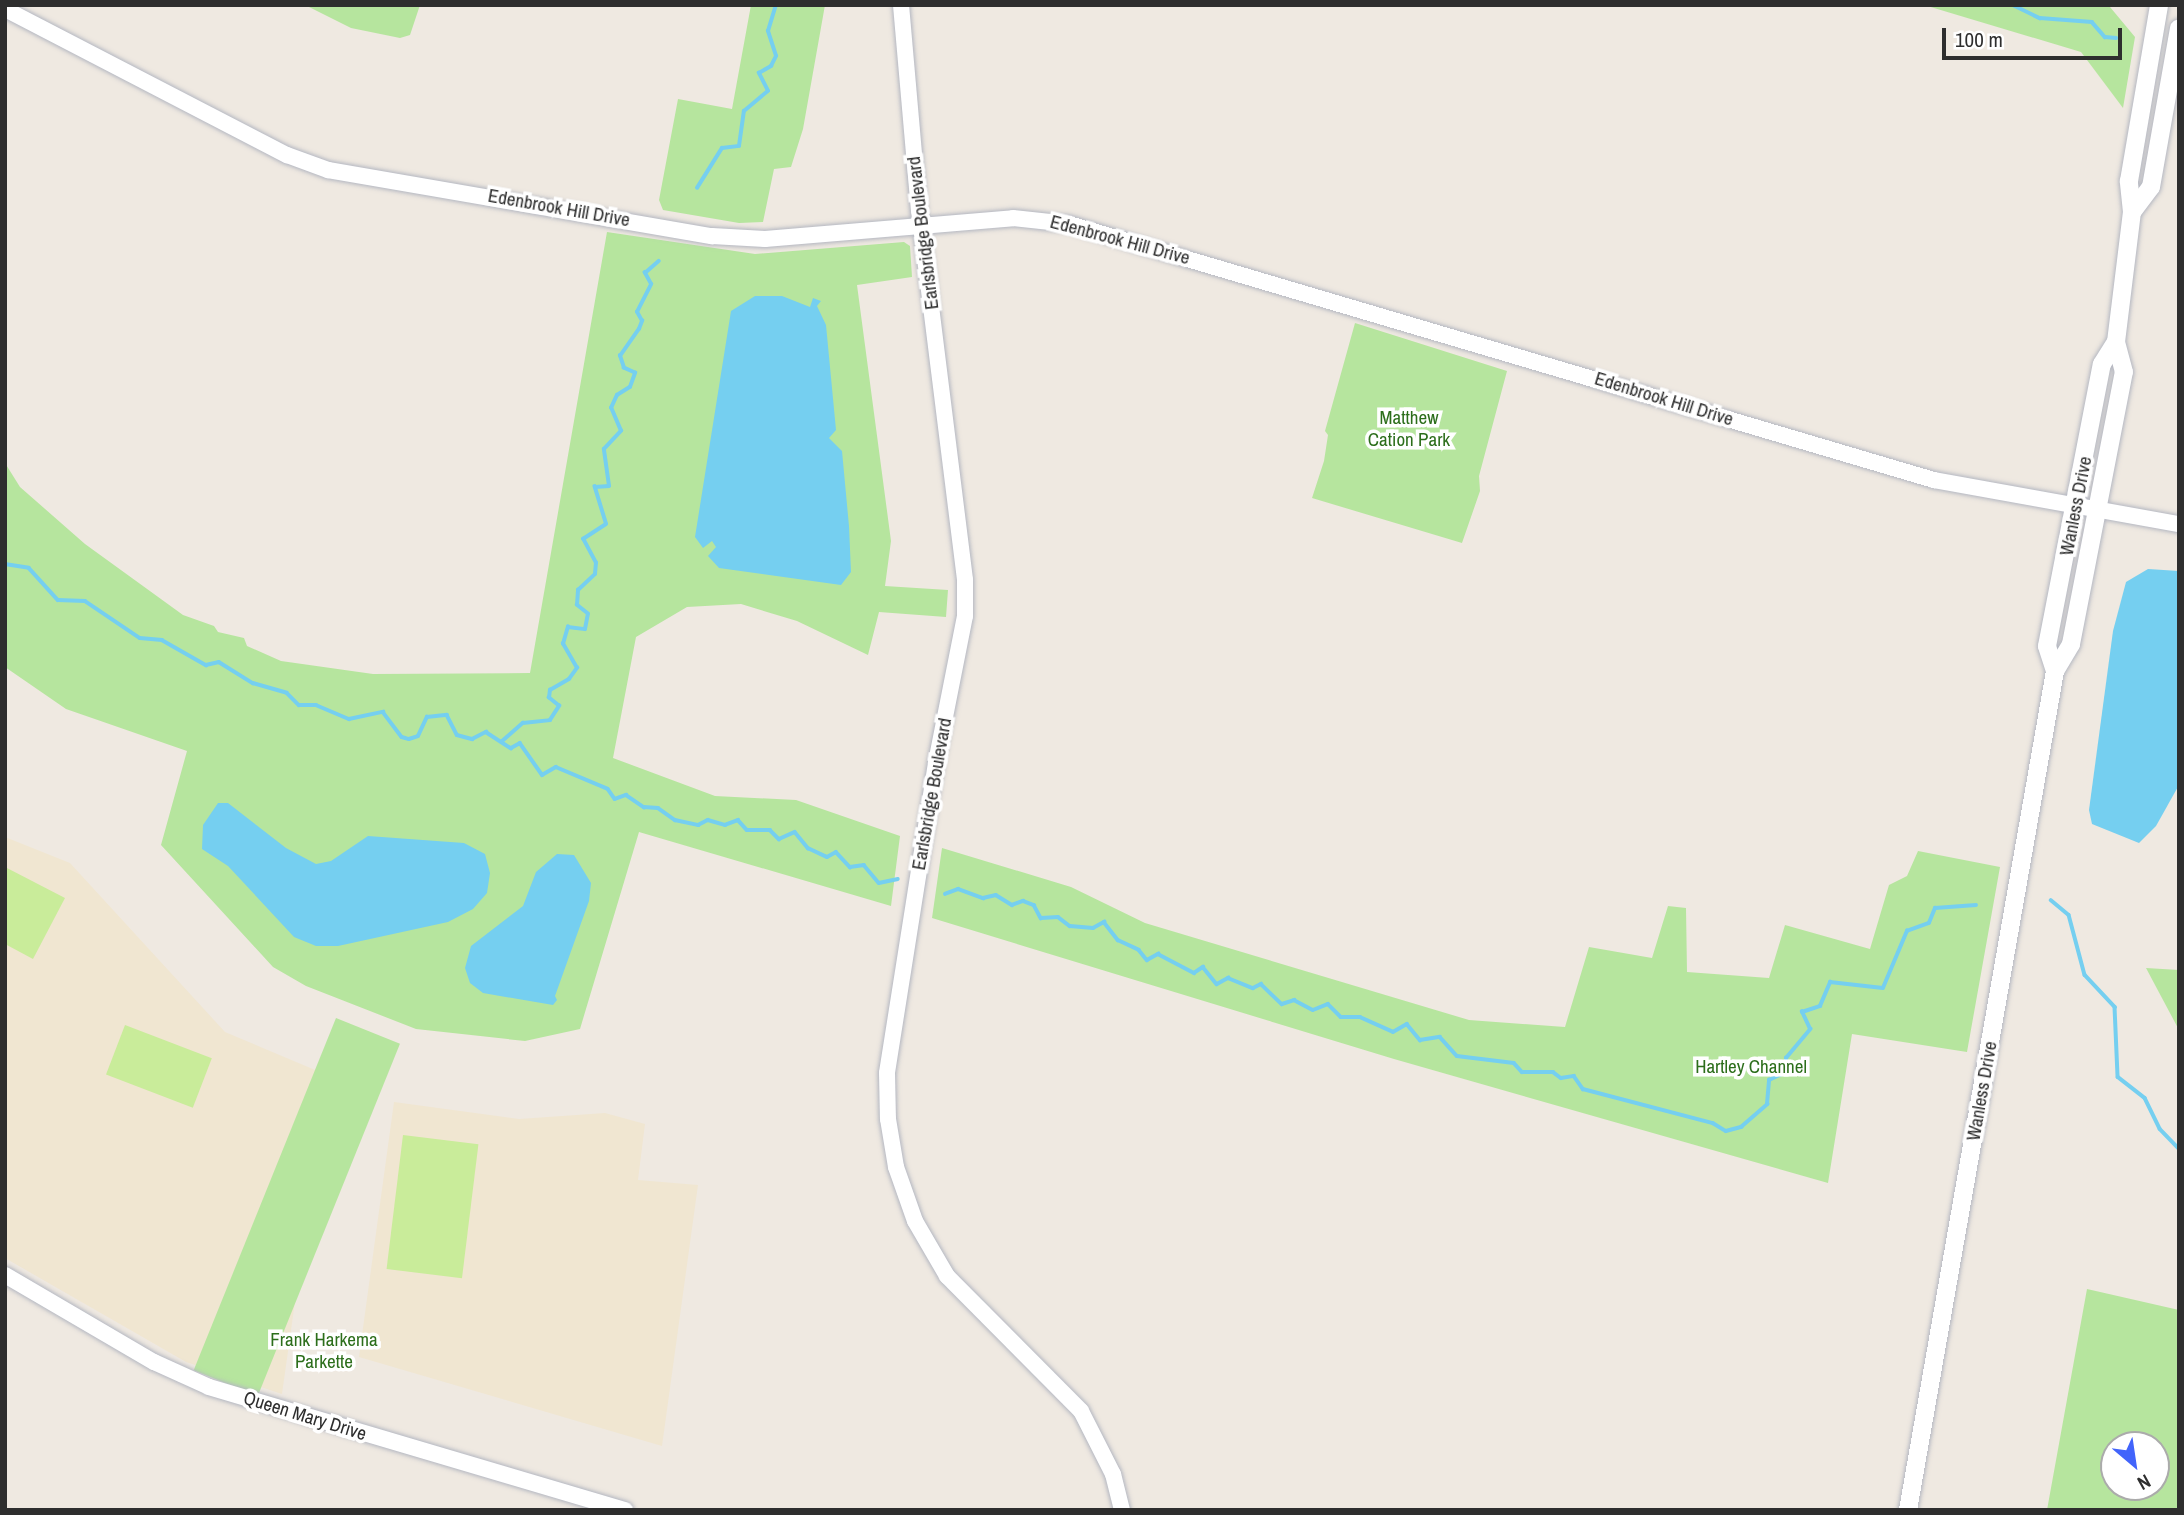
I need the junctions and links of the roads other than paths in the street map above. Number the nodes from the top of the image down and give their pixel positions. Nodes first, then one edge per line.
1 (901, 5) edge
2 (2159, 5) edge
3 (5, 9) edge
4 (2179, 28) edge
5 (2132, 212) junction
6 (921, 226) junction
7 (2116, 342) junction
8 (2077, 505) junction
9 (2098, 509) junction
10 (2179, 524) edge
11 (2056, 671) junction
12 (5, 1275) edge
13 (625, 1510) edge
14 (1122, 1510) edge
15 (1908, 1510) edge

1 - 6 street, Earlsbridge Boulevard
2 - 5 main road, Wanless Drive
3 - 6 street, Edenbrook Hill Drive
4 - 5 main road, Wanless Drive
5 - 7 main road, Wanless Drive
6 - 8 street, Edenbrook Hill Drive
6 - 14 street, Earlsbridge Boulevard
7 - 8 main road, Wanless Drive
7 - 9 main road, Wanless Drive
8 - 9 street, Edenbrook Hill Drive
8 - 11 main road, Wanless Drive
9 - 10 street
9 - 11 main road, Wanless Drive
11 - 15 main road, Wanless Drive
12 - 13 street, Queen Mary Drive

